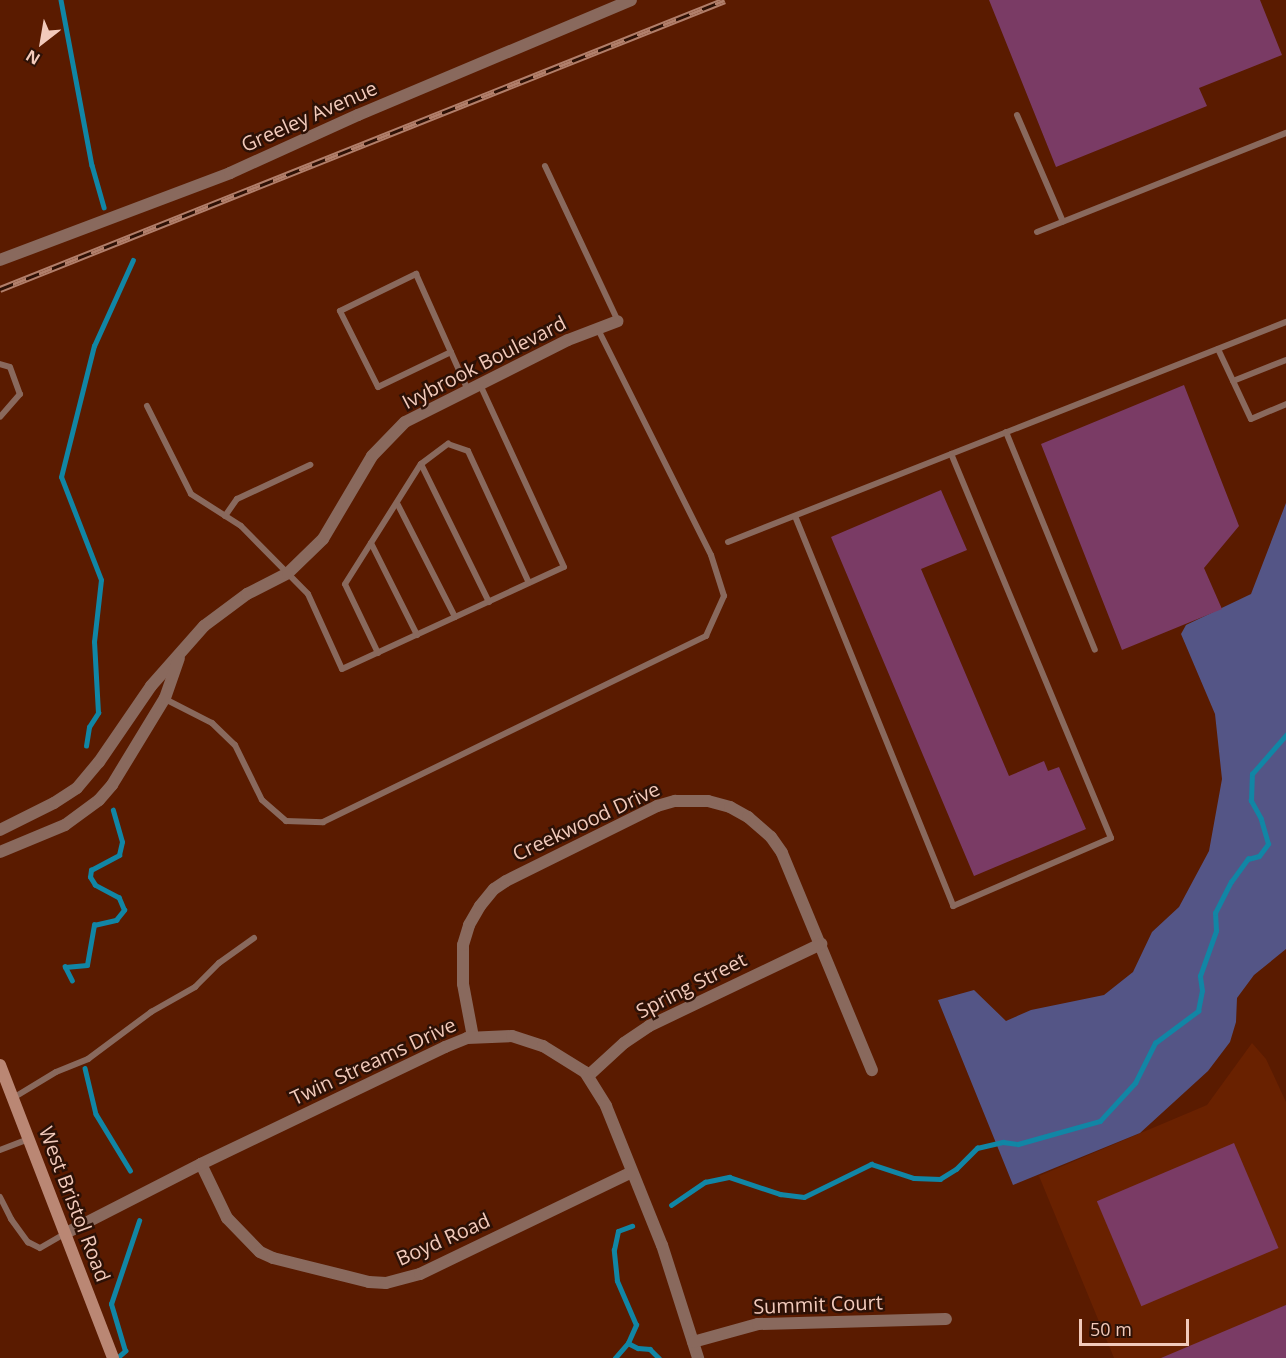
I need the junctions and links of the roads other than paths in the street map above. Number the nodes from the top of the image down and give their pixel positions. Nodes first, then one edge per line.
1 (631, 0) edge
2 (607, 5) edge
3 (1017, 115) dead end
4 (1286, 133) edge
5 (545, 166) dead end
6 (1063, 222) junction
7 (1037, 232) dead end
8 (0, 260) edge
9 (618, 321) joint
10 (1286, 322) edge
11 (598, 328) junction
12 (1218, 349) junction
13 (451, 352) junction
14 (1286, 360) edge
15 (0, 364) edge
16 (1233, 381) junction
17 (480, 384) junction
18 (468, 390) junction
19 (1286, 404) edge
20 (147, 406) dead end
21 (0, 417) edge
22 (1006, 432) junction
23 (951, 454) junction
24 (421, 464) junction
25 (310, 465) dead end
26 (397, 502) junction
27 (225, 516) junction
28 (795, 516) junction
29 (728, 542) dead end
30 (371, 543) junction
31 (288, 573) junction
32 (529, 583) junction
33 (489, 602) junction
34 (455, 617) junction
35 (417, 635) junction
36 (1095, 650) dead end
37 (378, 653) junction
38 (180, 654) junction
39 (165, 698) junction
40 (6, 825) edge
41 (0, 830) edge
42 (13, 848) junction
43 (0, 852) edge
44 (0, 857) edge
45 (254, 938) dead end
46 (821, 944) junction
47 (473, 1037) junction
48 (0, 1065) edge
49 (872, 1070) dead end
50 (588, 1076) junction
51 (7, 1092) edge
52 (30, 1139) junction
53 (0, 1150) edge
54 (201, 1164) junction
55 (632, 1172) junction
56 (0, 1197) edge
57 (66, 1233) junction
58 (946, 1319) dead end
59 (693, 1342) junction
60 (113, 1358) edge
61 (698, 1358) edge

1 - 2 street, Greeley Avenue
2 - 8 street, Greeley Avenue
3 - 6 lane
4 - 6 lane
5 - 9 lane
6 - 7 lane
9 - 11 street, Ivybrook Boulevard
10 - 12 lane
11 - 17 street, Ivybrook Boulevard
11 - 39 lane
12 - 16 lane
12 - 22 lane
13 - 13 lane
13 - 18 lane
14 - 16 lane
15 - 21 lane
16 - 19 lane
17 - 18 street, Ivybrook Boulevard
17 - 32 lane
18 - 31 street, Ivybrook Boulevard
20 - 27 lane
22 - 23 lane
22 - 36 lane
23 - 28 lane
23 - 28 lane
24 - 26 lane
24 - 32 lane
24 - 33 lane
25 - 27 lane
26 - 30 lane
26 - 34 lane
27 - 31 lane
28 - 29 lane
30 - 35 lane
30 - 37 lane
31 - 37 lane
31 - 38 street, Ivybrook Boulevard
32 - 33 lane
33 - 34 lane
34 - 35 lane
35 - 37 lane
38 - 39 street, Ivybrook Boulevard
38 - 40 street, Ivybrook Boulevard
39 - 42 street, Ivybrook Boulevard
40 - 41 street, Ivybrook Boulevard
42 - 43 street, Ivybrook Boulevard
42 - 44 street
45 - 51 lane
46 - 47 street, Creekwood Drive
46 - 49 street, Creekwood Drive
46 - 50 street, Spring Street
47 - 50 street, Twin Streams Drive
47 - 54 street, Twin Streams Drive
48 - 51 main road, West Bristol Road
50 - 55 street, Twin Streams Drive
51 - 52 main road, West Bristol Road
52 - 53 lane
52 - 57 main road, West Bristol Road
54 - 55 street, Boyd Road
54 - 57 street, Twin Streams Drive
55 - 59 street, Twin Streams Drive
56 - 57 lane
57 - 60 main road, West Bristol Road
58 - 59 street, Summit Court
59 - 61 street, Twin Streams Drive

